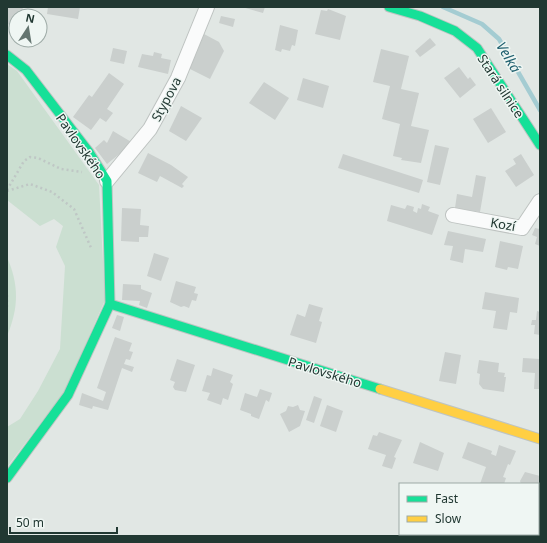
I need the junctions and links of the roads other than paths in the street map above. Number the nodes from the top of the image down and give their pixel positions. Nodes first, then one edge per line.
1 (207, 7) edge
2 (389, 7) edge
3 (7, 55) edge
4 (540, 145) edge
5 (104, 176) junction
6 (540, 201) edge
7 (453, 215) dead end
8 (110, 304) junction
9 (540, 439) edge
10 (7, 478) edge

1 - 5 street, Stypova
2 - 4 street, Stará silnice
3 - 5 street, Pavlovského
5 - 8 street, Pavlovského
6 - 7 street, Kozí
8 - 9 street, Pavlovského
8 - 10 street, Pavlovského

